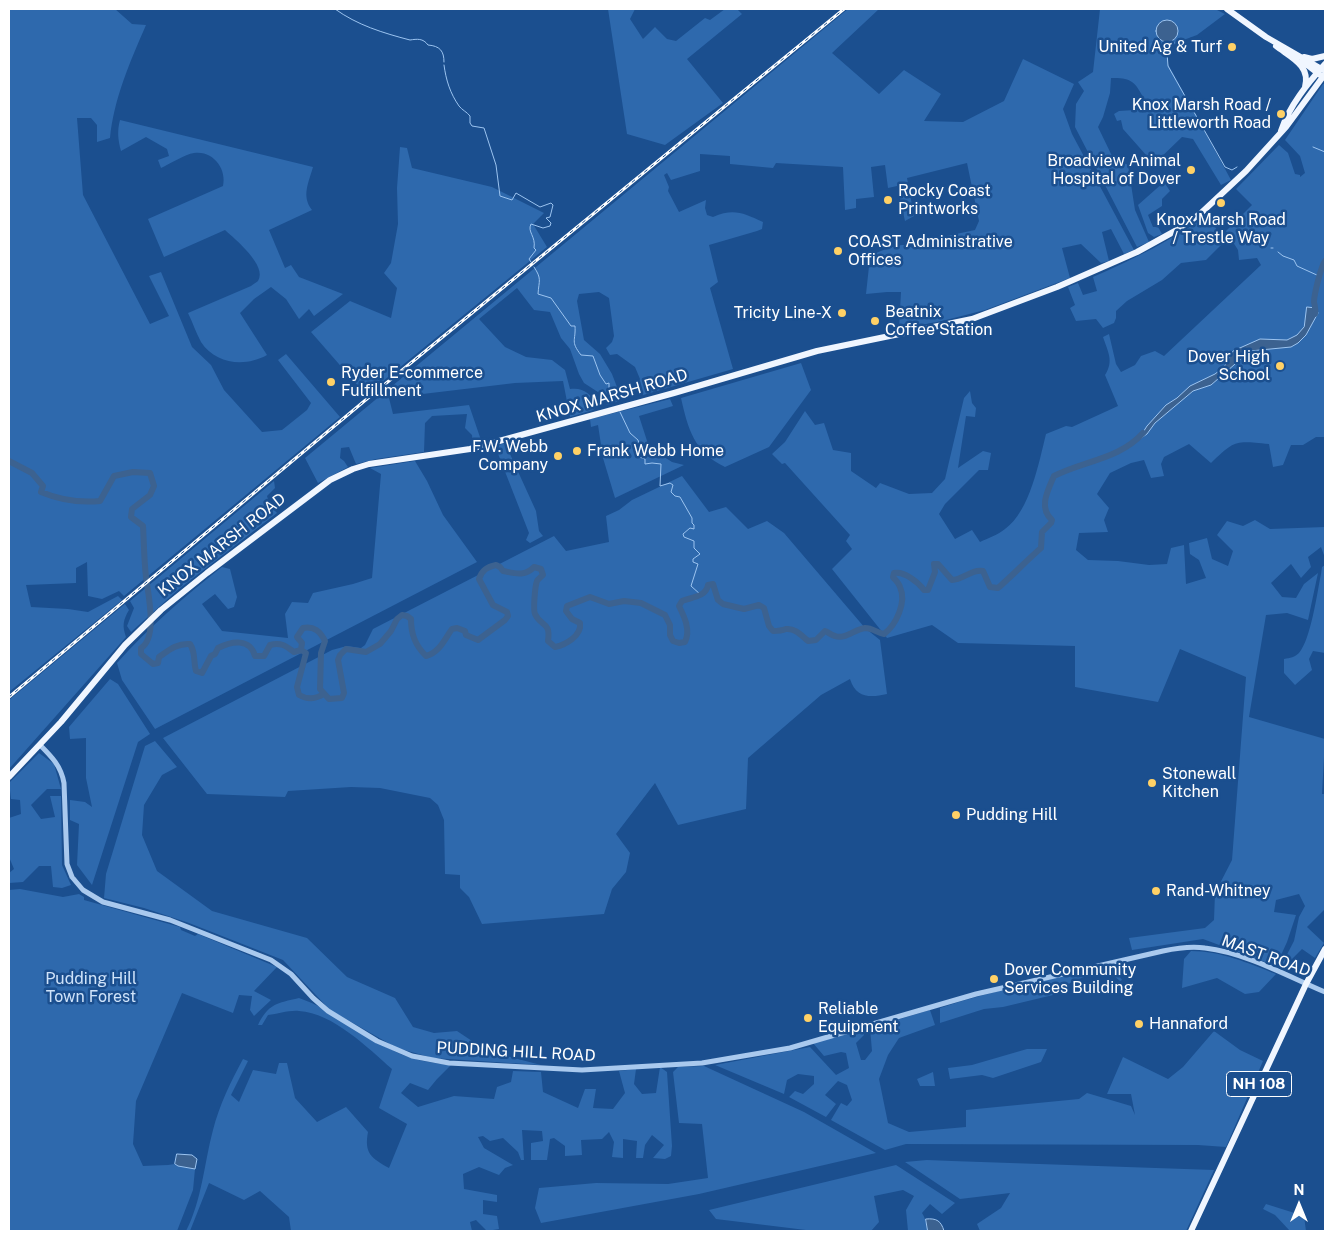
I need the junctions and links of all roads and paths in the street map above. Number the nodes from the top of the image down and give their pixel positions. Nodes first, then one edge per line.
1 (1227, 9) edge
2 (1266, 37) junction
3 (1283, 46) junction
4 (1325, 56) edge
5 (1302, 57) junction
6 (1323, 72) edge
7 (1302, 94) junction
8 (1280, 132) junction
9 (40, 745) junction
10 (9, 777) edge
11 (1325, 949) edge
12 (1306, 984) junction
13 (1325, 992) edge
14 (702, 1063) joint
15 (1191, 1231) edge

1 - 2 main road
2 - 3 main road
2 - 7 main road
3 - 5 main road
3 - 6 main road
4 - 5 main road
5 - 6 main road
6 - 7 main road, KNOX MARSH ROAD
6 - 8 main road, KNOX MARSH ROAD
7 - 8 main road, KNOX MARSH ROAD
8 - 9 main road, KNOX MARSH ROAD
9 - 10 main road, KNOX MARSH ROAD
9 - 14 street, PUDDING HILL ROAD
11 - 12 main road, NH 108
12 - 13 street, MAST ROAD
12 - 14 street, MAST ROAD
12 - 15 main road, NH 108

